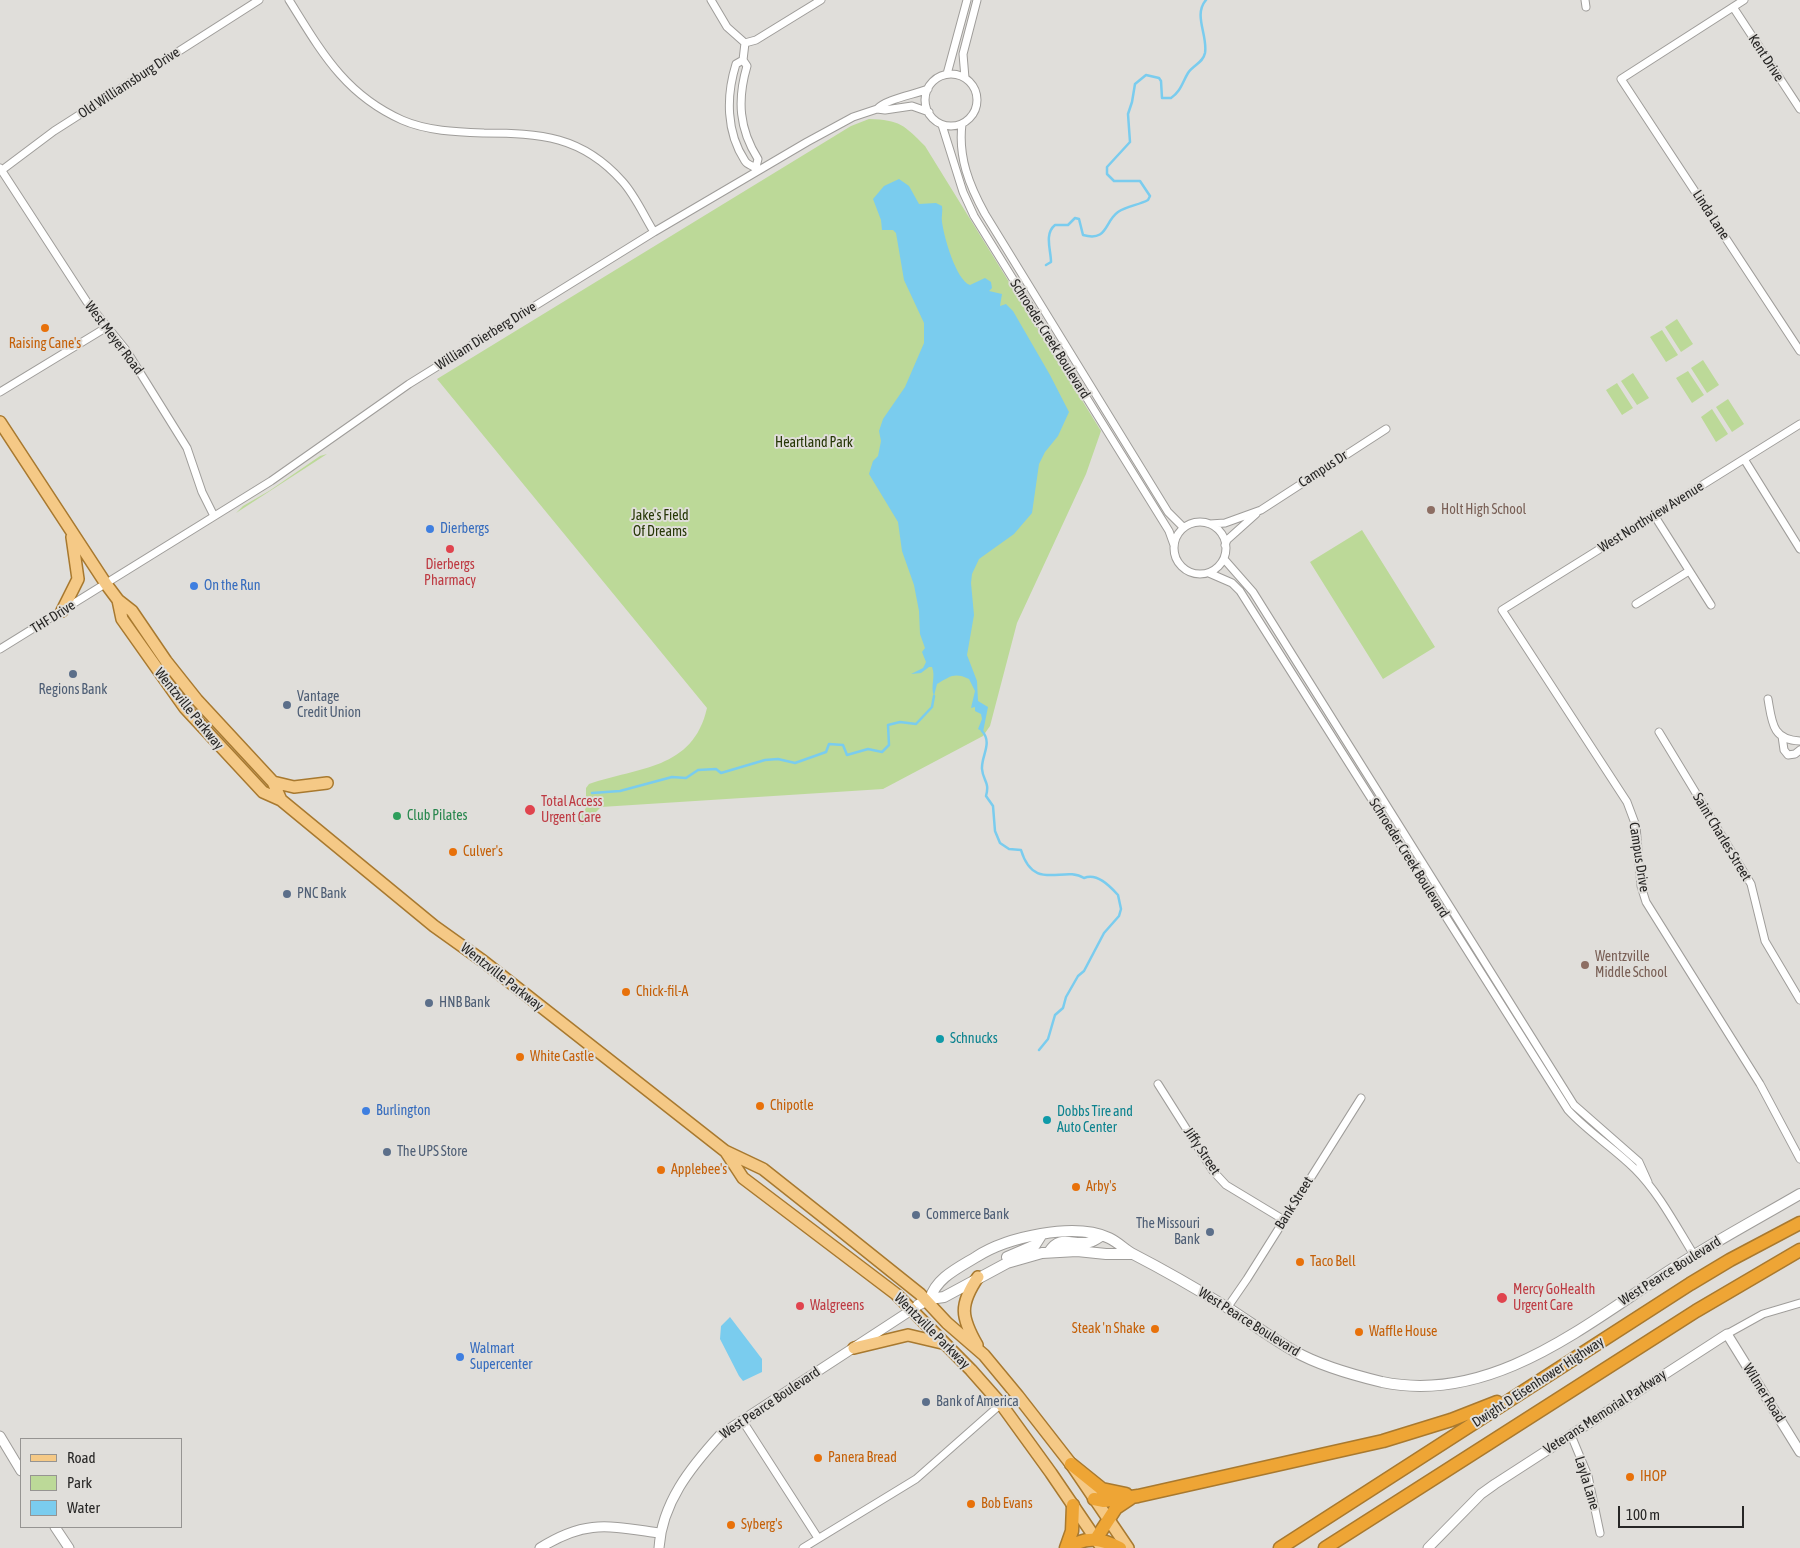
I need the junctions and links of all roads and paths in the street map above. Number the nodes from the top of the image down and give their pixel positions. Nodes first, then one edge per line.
1 (259, 0) edge
2 (289, 0) edge
3 (711, 0) edge
4 (821, 0) edge
5 (967, 0) edge
6 (977, 0) edge
7 (1744, 0) edge
8 (1733, 7) junction
9 (745, 43) junction
10 (743, 60) junction
11 (947, 74) junction
12 (965, 78) junction
13 (928, 89) junction
14 (877, 109) junction
15 (1800, 109) edge
16 (929, 112) junction
17 (962, 124) junction
18 (942, 125) junction
19 (1, 169) edge
20 (757, 169) junction
21 (654, 232) junction
22 (107, 328) junction
23 (1800, 351) edge
24 (0, 392) edge
25 (0, 422) edge
26 (1800, 424) edge
27 (1386, 429) dead end
28 (1744, 460) junction
29 (1260, 510) junction
30 (1654, 515) junction
31 (214, 516) junction
32 (1210, 524) junction
33 (1183, 527) junction
34 (71, 530) junction
35 (1174, 545) junction
36 (1225, 545) junction
37 (1800, 549) edge
38 (1224, 559) junction
39 (1689, 571) junction
40 (1209, 573) junction
41 (106, 584) junction
42 (118, 600) junction
43 (1636, 604) dead end
44 (1710, 605) dead end
45 (1502, 610) joint
46 (62, 611) junction
47 (0, 649) edge
48 (1768, 700) dead end
49 (1658, 732) dead end
50 (1782, 736) junction
51 (1800, 741) edge
52 (1800, 750) edge
53 (273, 782) junction
54 (327, 784) dead end
55 (281, 800) junction
56 (1800, 1000) edge
57 (1158, 1084) dead end
58 (1361, 1098) dead end
59 (1614, 1140) junction
60 (1608, 1146) junction
61 (725, 1151) junction
62 (1800, 1159) edge
63 (1649, 1184) junction
64 (1800, 1194) edge
65 (1284, 1220) junction
66 (1800, 1223) edge
67 (1042, 1234) junction
68 (1101, 1236) junction
69 (1800, 1250) edge
70 (1049, 1252) junction
71 (1132, 1254) junction
72 (1694, 1255) junction
73 (981, 1276) junction
74 (1800, 1303) edge
75 (921, 1304) junction
76 (1227, 1308) junction
77 (1727, 1334) junction
78 (946, 1344) junction
79 (854, 1348) junction
80 (984, 1355) junction
81 (1522, 1392) junction
82 (1001, 1404) junction
83 (742, 1420) junction
84 (1571, 1434) junction
85 (0, 1436) edge
86 (1800, 1452) edge
87 (1071, 1464) junction
88 (20, 1469) edge
89 (1138, 1496) junction
90 (1094, 1500) junction
91 (1396, 1502) junction
92 (1073, 1505) junction
93 (1108, 1518) junction
94 (57, 1528) edge
95 (660, 1533) junction
96 (1600, 1533) dead end
97 (818, 1538) junction
98 (1099, 1544) edge
99 (68, 1548) edge
100 (540, 1548) edge
101 (658, 1548) edge
102 (802, 1548) edge
103 (1068, 1548) edge
104 (1120, 1548) edge
105 (1128, 1548) edge
106 (1280, 1548) edge
107 (1325, 1548) edge
108 (1339, 1548) edge
109 (1428, 1548) edge

1 - 19 street, Old Williamsburg Drive
2 - 21 street
3 - 9 street
4 - 9 street
5 - 11 street
6 - 12 street
7 - 8 street
8 - 15 street, Kent Drive
8 - 23 street, Linda Lane
9 - 10 street
10 - 20 street
10 - 20 street
11 - 12 street
11 - 13 street
12 - 17 street
13 - 14 street, William Dierberg Drive
13 - 16 street
14 - 16 street, William Dierberg Drive
14 - 20 street, William Dierberg Drive
16 - 18 street
17 - 18 street
17 - 33 street, Schroeder Creek Boulevard
18 - 35 street, Schroeder Creek Boulevard
19 - 22 street, West Meyer Road
20 - 21 street, William Dierberg Drive
21 - 31 street, William Dierberg Drive
22 - 24 street
22 - 31 street, West Meyer Road
25 - 34 main road, Wentzville Parkway
26 - 28 street, West Northview Avenue
27 - 29 street, Campus Dr
28 - 30 street, West Northview Avenue
28 - 37 street
29 - 32 street, Campus Dr
29 - 36 street, Campus Dr
30 - 39 street
30 - 45 street, West Northview Avenue
31 - 41 street, William Dierberg Drive
32 - 33 street
32 - 36 street
33 - 35 street
34 - 41 main road, Wentzville Parkway
34 - 46 main road
35 - 40 street
36 - 38 street
38 - 40 street
38 - 59 street, Schroeder Creek Boulevard
39 - 43 street
39 - 44 street
40 - 60 street, Schroeder Creek Boulevard
41 - 42 main road, Wentzville Parkway
41 - 46 street, THF Drive
42 - 53 main road, Wentzville Parkway
42 - 55 main road, Wentzville Parkway
45 - 62 street, Campus Drive
46 - 47 street, THF Drive
48 - 50 street
49 - 56 street, Saint Charles Street
50 - 51 street
50 - 52 street
53 - 54 main road
53 - 55 main road, Wentzville Parkway
55 - 61 main road, Wentzville Parkway
57 - 65 street, Jiffy Street
58 - 65 street, Bank Street
59 - 60 street
59 - 63 street, Schroeder Creek Boulevard
60 - 63 street, Schroeder Creek Boulevard
61 - 75 main road, Wentzville Parkway
61 - 75 main road, Wentzville Parkway
63 - 72 street, Schroeder Creek Boulevard
64 - 72 main road, West Pearce Boulevard
65 - 76 street, Bank Street
66 - 81 highway, Dwight D Eisenhower Highway
67 - 68 main road, West Pearce Boulevard
67 - 73 main road
67 - 75 main road, West Pearce Boulevard
68 - 70 main road
68 - 71 main road, West Pearce Boulevard
69 - 91 highway, Dwight D Eisenhower Highway
70 - 71 main road, West Pearce Boulevard
70 - 73 main road, West Pearce Boulevard
71 - 76 main road, West Pearce Boulevard
72 - 76 main road, West Pearce Boulevard
73 - 75 main road, West Pearce Boulevard
73 - 80 main road
74 - 77 street, Veterans Memorial Parkway
75 - 78 main road, Wentzville Parkway
75 - 79 street, West Pearce Boulevard
75 - 80 main road, Wentzville Parkway
77 - 84 street, Veterans Memorial Parkway
77 - 86 street, Wilmer Road
78 - 79 main road
78 - 82 main road, Wentzville Parkway
79 - 83 street, West Pearce Boulevard
80 - 87 main road, Wentzville Parkway
81 - 89 highway
81 - 106 highway, Dwight D Eisenhower Highway
82 - 92 main road, Wentzville Parkway
82 - 97 street
83 - 95 street, West Pearce Boulevard
83 - 97 street
84 - 96 street, Layla Lane
84 - 109 street, Veterans Memorial Parkway
85 - 88 street
87 - 89 highway
87 - 90 main road, Wentzville Parkway
89 - 90 highway
89 - 93 highway
90 - 93 main road, Wentzville Parkway
91 - 107 highway, Dwight D Eisenhower Highway
91 - 108 highway
92 - 98 main road, Wentzville Parkway
92 - 103 highway
93 - 98 highway
93 - 105 main road
94 - 99 street
95 - 100 street
95 - 101 street, West Pearce Boulevard
97 - 102 street
98 - 103 highway
98 - 104 highway

